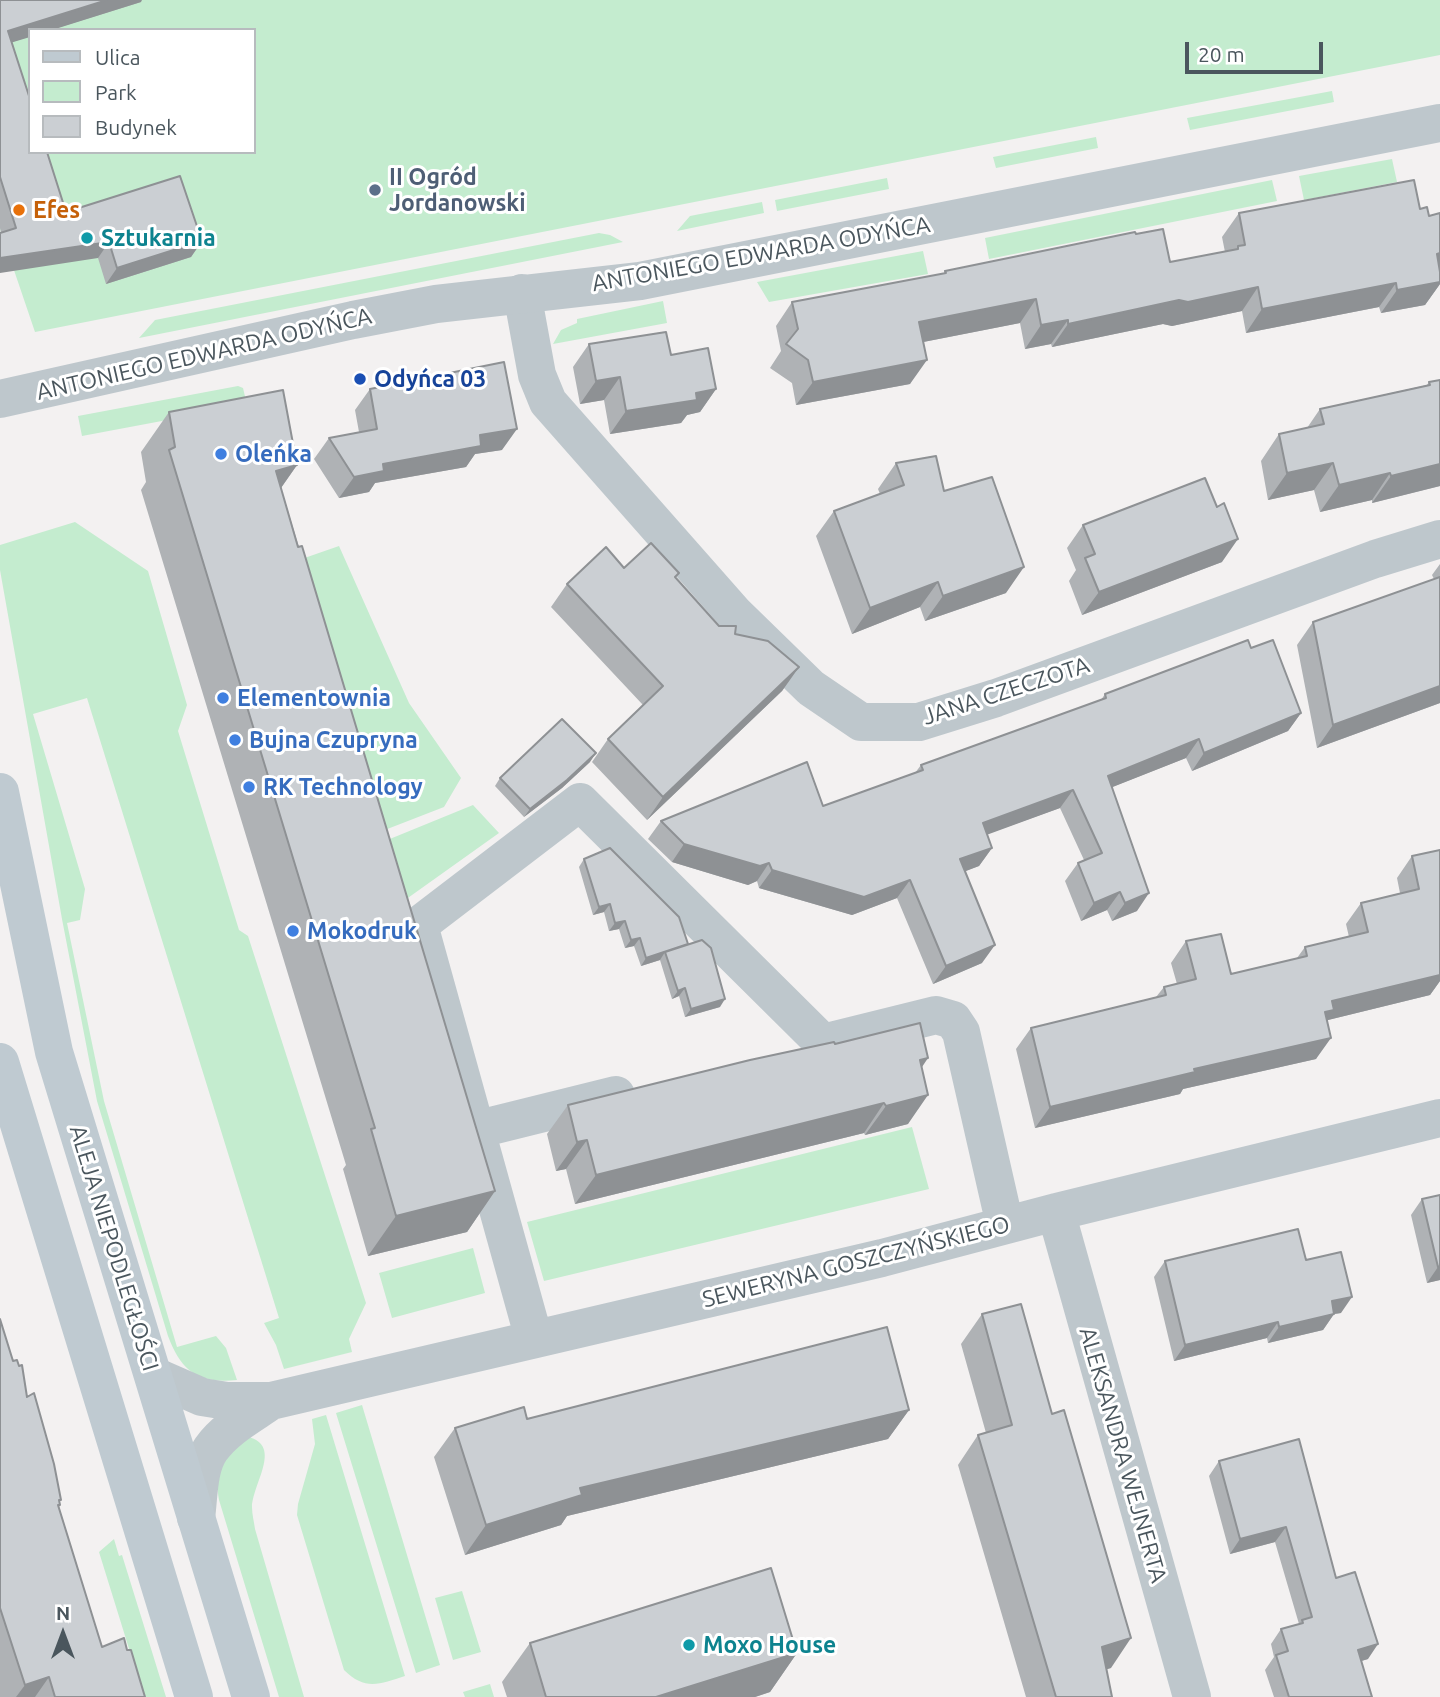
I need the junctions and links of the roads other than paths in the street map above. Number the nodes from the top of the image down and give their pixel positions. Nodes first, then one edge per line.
1 (1440, 123) edge
2 (522, 293) junction
3 (0, 399) edge
4 (1440, 540) edge
5 (0, 792) edge
6 (823, 1043) junction
7 (783, 1053) edge
8 (0, 1062) edge
9 (649, 1087) edge
10 (1440, 1118) edge
11 (475, 1130) junction
12 (1056, 1212) junction
13 (1005, 1225) junction
14 (534, 1339) junction
15 (154, 1376) junction
16 (271, 1402) junction
17 (196, 1518) junction
18 (194, 1697) edge
19 (251, 1697) edge
20 (1192, 1697) edge

1 - 2 street, ANTONIEGO EDWARDA ODYŃCA
2 - 3 street, ANTONIEGO EDWARDA ODYŃCA
2 - 4 street, JANA CZECZOTA
5 - 15 main road, ALEJA NIEPODLEGŁOŚCI
6 - 7 street
6 - 11 street
6 - 13 street
8 - 18 main road
9 - 11 street
10 - 12 street, SEWERYNA GOSZCZYŃSKIEGO
11 - 14 street
12 - 13 street, SEWERYNA GOSZCZYŃSKIEGO
12 - 20 street, ALEKSANDRA WEJNERTA
13 - 14 street, SEWERYNA GOSZCZYŃSKIEGO
14 - 16 street, SEWERYNA GOSZCZYŃSKIEGO
15 - 16 street, SEWERYNA GOSZCZYŃSKIEGO
15 - 17 main road, ALEJA NIEPODLEGŁOŚCI
16 - 17 street, SEWERYNA GOSZCZYŃSKIEGO
17 - 19 main road, ALEJA NIEPODLEGŁOŚCI

